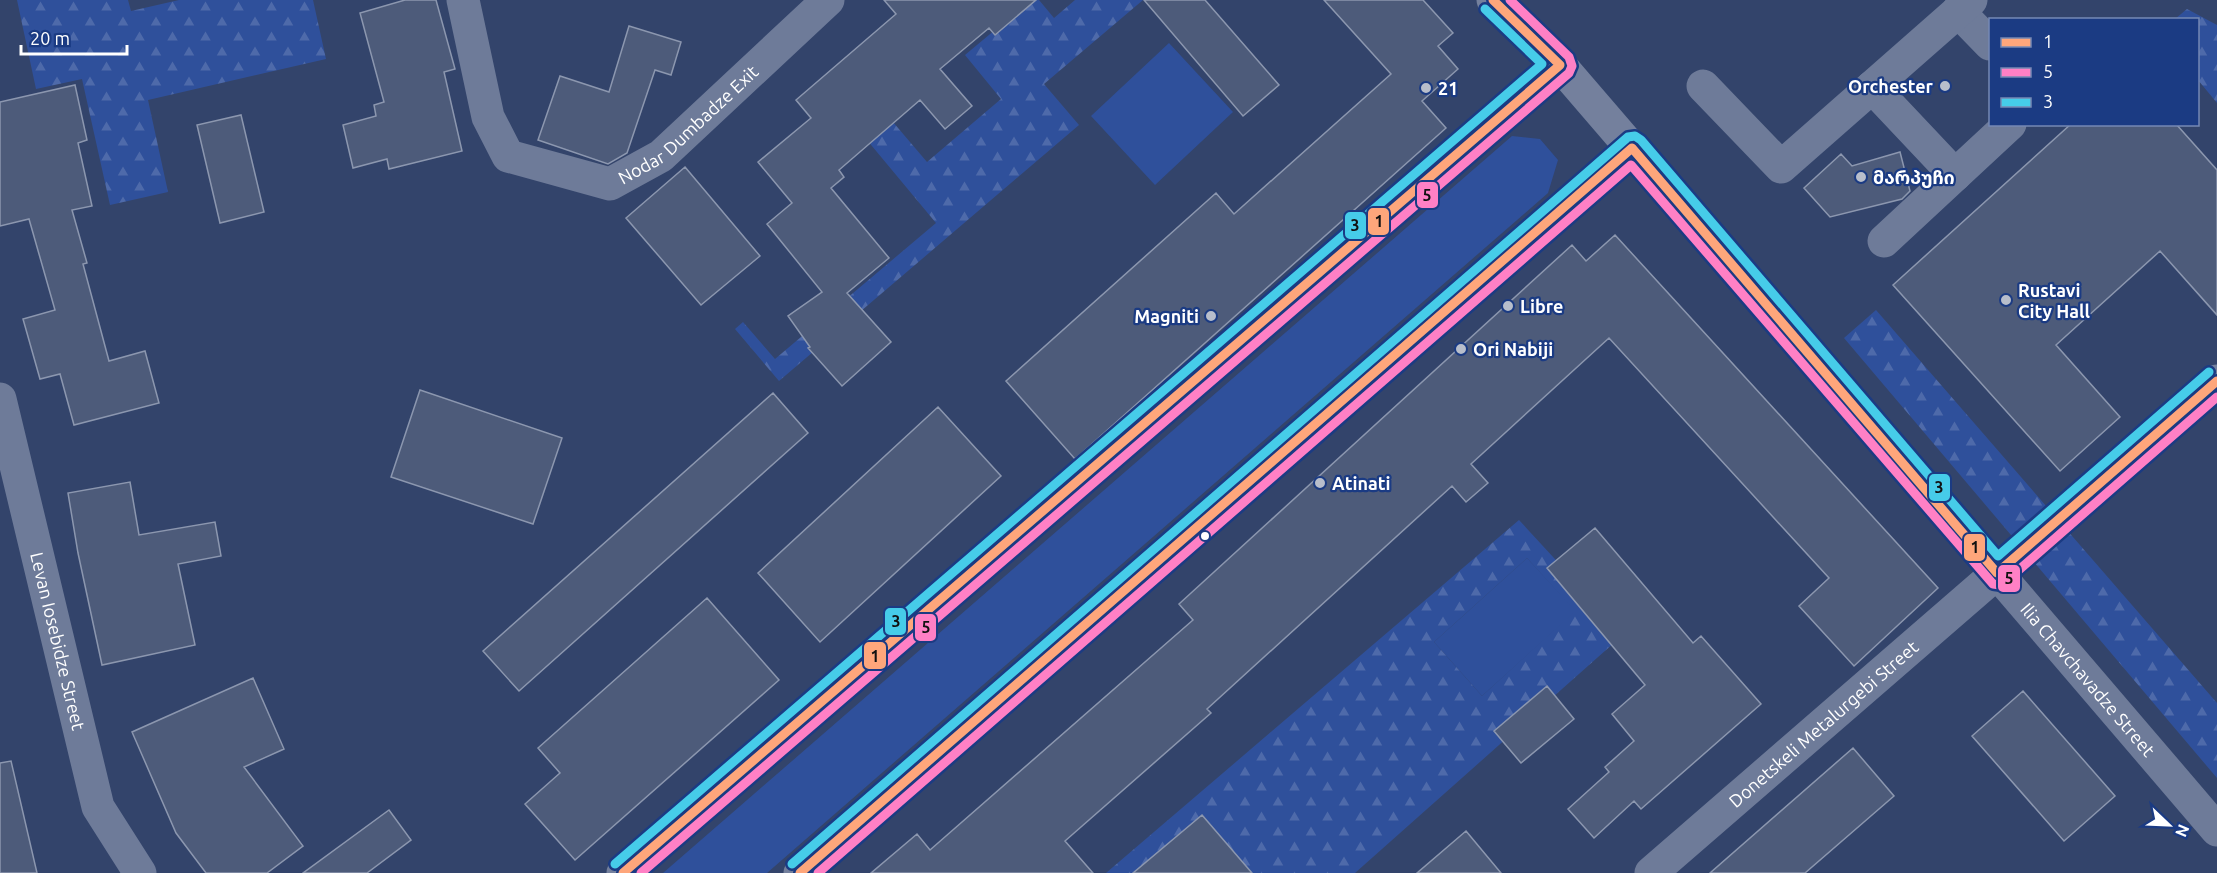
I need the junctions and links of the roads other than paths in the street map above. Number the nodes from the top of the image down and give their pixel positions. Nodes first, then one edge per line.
1 (463, 0) edge
2 (828, 0) edge
3 (1493, 0) edge
4 (1965, 6) edge
5 (1989, 42) edge
6 (1560, 65) junction
7 (1703, 86) dead end
8 (1872, 87) junction
9 (2008, 126) edge
10 (1632, 148) junction
11 (1955, 175) junction
12 (1884, 241) dead end
13 (2217, 381) edge
14 (0, 399) edge
15 (5, 443) edge
16 (1996, 573) junction
17 (2217, 830) edge
18 (140, 873) edge
19 (623, 873) edge
20 (800, 873) edge
21 (1650, 873) edge

1 - 2 street, Nodar Dumbadze Exit
3 - 6 street, Ilia Chavchavadze Street
4 - 5 street
4 - 8 street
6 - 10 street, Ilia Chavchavadze Street
6 - 19 street
7 - 8 street
8 - 11 street
9 - 11 street
10 - 16 street, Ilia Chavchavadze Street
10 - 20 street
11 - 12 street
13 - 16 street
14 - 15 street, Levan Iosebidze Street
15 - 18 street, Levan Iosebidze Street
16 - 17 street, Ilia Chavchavadze Street
16 - 21 street, Donetskeli Metalurgebi Street

